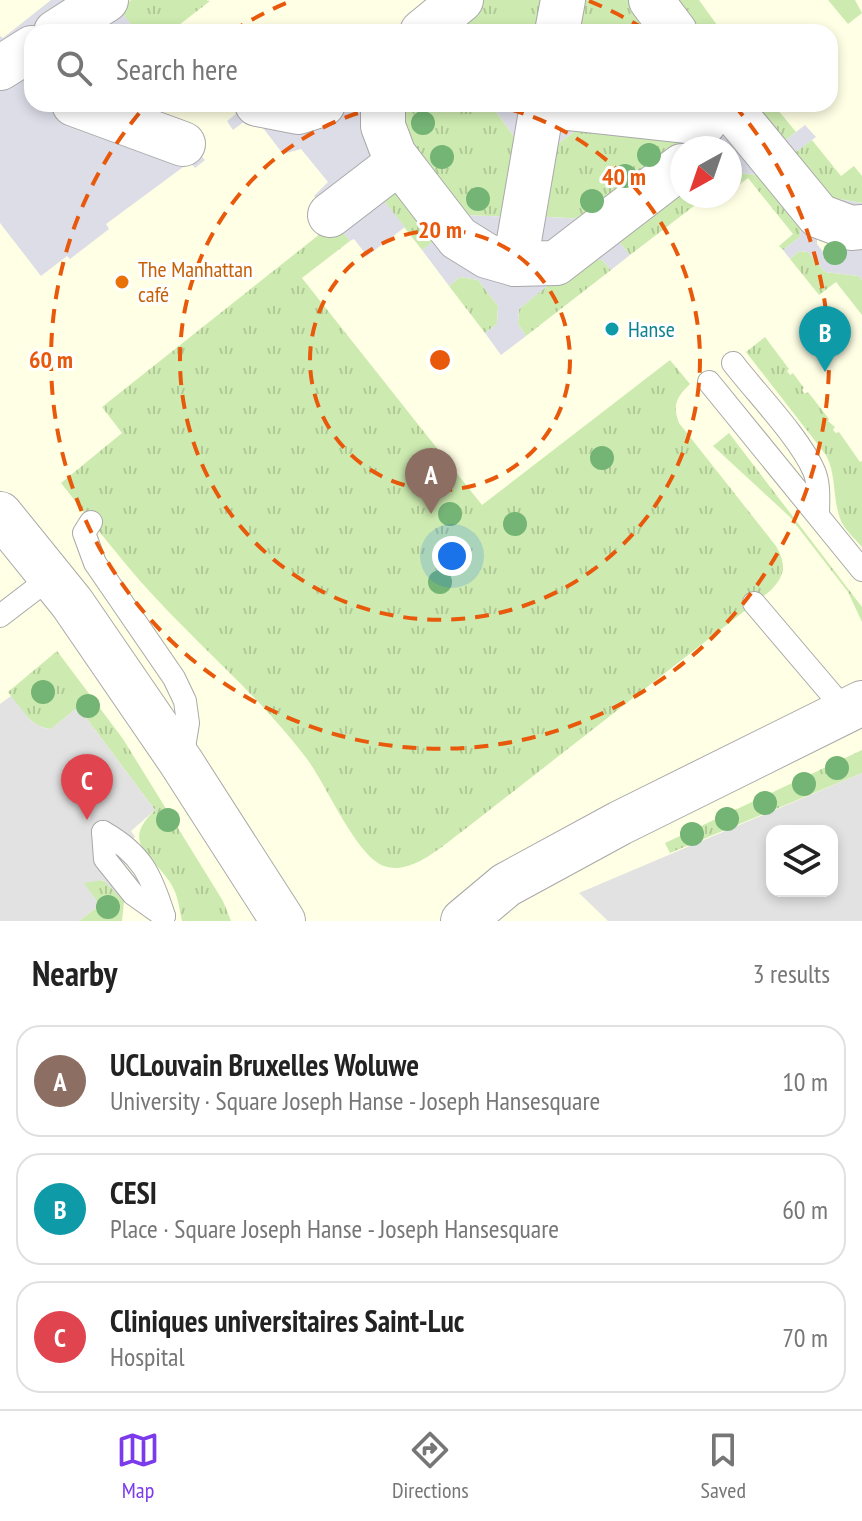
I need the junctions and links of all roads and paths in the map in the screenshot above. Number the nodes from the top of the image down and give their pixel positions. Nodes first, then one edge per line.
1 (106, 0) edge
2 (563, 0) edge
3 (651, 0) edge
4 (457, 2) edge
5 (68, 24) edge
6 (431, 24) edge
7 (558, 24) edge
8 (669, 24) edge
9 (24, 53) edge
10 (0, 68) edge
11 (0, 77) edge
12 (24, 86) edge
13 (97, 112) edge
14 (383, 112) edge
15 (541, 112) edge
16 (575, 112) edge
17 (708, 136) edge
18 (183, 144) dead end
19 (742, 148) edge
20 (399, 162) junction
21 (670, 168) edge
22 (330, 215) dead end
23 (858, 232) edge
24 (515, 264) junction
25 (733, 363) dead end
26 (709, 382) dead end
27 (0, 514) edge
28 (818, 515) junction
29 (91, 522) dead end
30 (862, 570) edge
31 (51, 577) junction
32 (761, 612) dead end
33 (0, 616) edge
34 (843, 698) edge
35 (181, 762) junction
36 (476, 916) edge
37 (283, 921) edge

1 - 5 street
2 - 7 street
3 - 8 street
4 - 6 street
9 - 10 street
11 - 12 street
13 - 18 street
14 - 20 street
15 - 24 street
16 - 17 street
19 - 23 street
20 - 22 street
20 - 24 street
21 - 24 street
25 - 28 lane
26 - 28 lane
27 - 31 street
28 - 30 lane
29 - 35 lane
31 - 33 lane
31 - 35 street
32 - 34 lane
34 - 36 street
35 - 37 street

